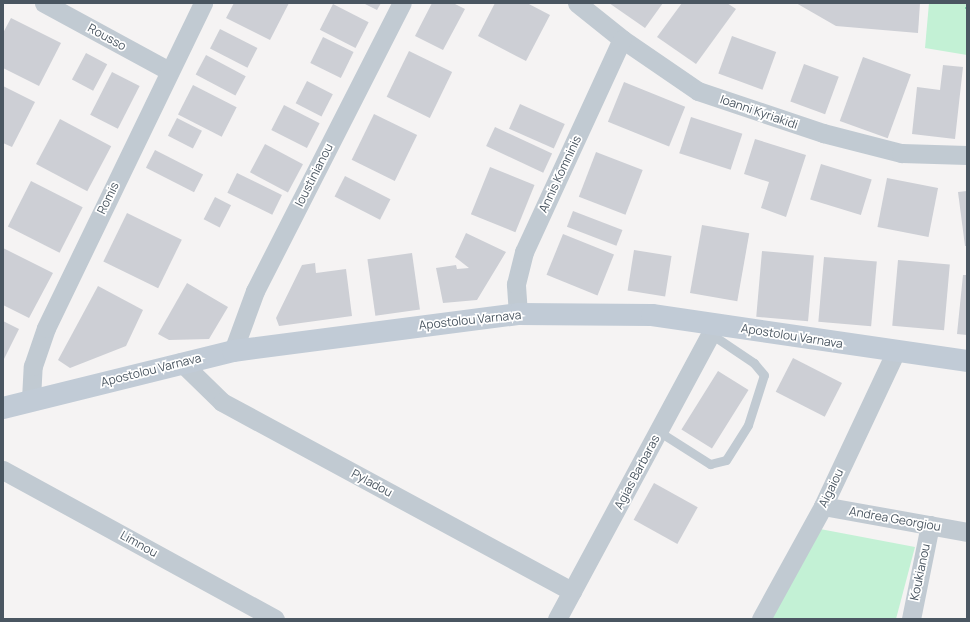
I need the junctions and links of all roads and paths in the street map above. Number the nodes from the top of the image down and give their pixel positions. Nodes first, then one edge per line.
1 (44, 3) edge
2 (203, 3) edge
3 (402, 3) edge
4 (577, 3) edge
5 (622, 39) junction
6 (169, 71) junction
7 (967, 155) edge
8 (518, 314) junction
9 (714, 329) junction
10 (233, 351) junction
11 (895, 353) junction
12 (967, 361) edge
13 (181, 362) junction
14 (31, 399) junction
15 (3, 408) edge
16 (658, 431) junction
17 (3, 470) edge
18 (823, 506) junction
19 (930, 525) junction
20 (967, 532) edge
21 (572, 591) junction
22 (274, 619) edge
23 (557, 619) edge
24 (761, 619) edge
25 (911, 619) edge

1 - 6 street, Rousso
2 - 6 street, Romis
3 - 10 street, Ioustinianou
4 - 5 street, Ioanni Kyriakidi
5 - 7 street, Ioanni Kyriakidi
5 - 8 street, Annis Komninis
6 - 14 street, Romis
8 - 9 main road, Apostolou Varnava
8 - 10 main road, Apostolou Varnava
9 - 11 main road, Apostolou Varnava
9 - 16 street, Agias Barbaras
9 - 16 lane
10 - 13 main road, Apostolou Varnava
11 - 12 main road, Apostolou Varnava
11 - 18 street, Aigaiou
13 - 14 main road, Apostolou Varnava
13 - 21 street, Pyladou
14 - 15 main road, Apostolou Varnava
16 - 21 street, Agias Barbaras
17 - 22 street, Limnou
18 - 19 street, Andrea Georgiou
18 - 24 street, Aigaiou
19 - 20 street, Andrea Georgiou
19 - 25 street, Koukianou
21 - 23 street, Agias Barbaras

